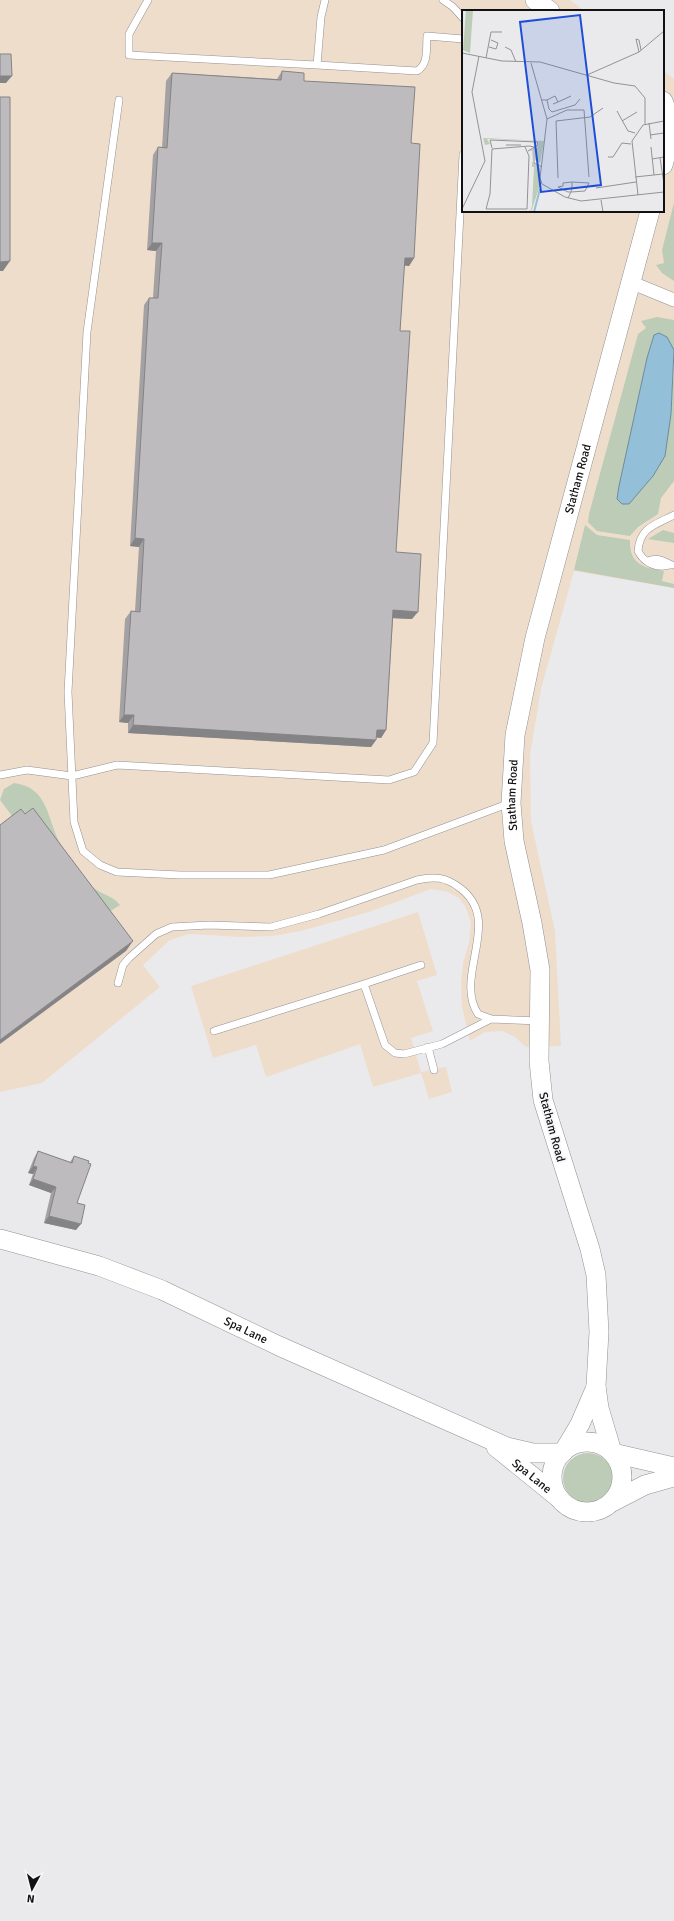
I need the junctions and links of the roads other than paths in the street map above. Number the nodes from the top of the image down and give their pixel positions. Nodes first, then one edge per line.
1 (148, 0) edge
2 (325, 0) edge
3 (443, 0) edge
4 (535, 0) edge
5 (549, 10) edge
6 (462, 17) edge
7 (462, 39) edge
8 (317, 65) junction
9 (119, 100) dead end
10 (664, 104) edge
11 (664, 160) edge
12 (462, 175) edge
13 (650, 212) edge
14 (630, 282) junction
15 (674, 300) edge
16 (674, 516) edge
17 (672, 565) edge
18 (0, 775) edge
19 (72, 776) junction
20 (511, 803) junction
21 (421, 966) dead end
22 (118, 983) dead end
23 (364, 984) junction
24 (492, 1019) junction
25 (539, 1021) junction
26 (214, 1031) dead end
27 (428, 1048) junction
28 (434, 1070) dead end
29 (2, 1245) edge
30 (596, 1386) junction
31 (485, 1438) junction
32 (563, 1452) junction
33 (612, 1452) junction
34 (674, 1468) edge
35 (674, 1477) edge
36 (560, 1499) junction
37 (612, 1502) junction

1 - 8 lane
2 - 8 lane
3 - 6 lane
4 - 5 street
7 - 8 lane
9 - 19 lane
10 - 11 street
12 - 19 lane
13 - 14 street, Statham Road
14 - 15 street
14 - 20 street, Statham Road
16 - 17 lane
18 - 19 lane
19 - 20 lane
20 - 25 street, Statham Road
21 - 23 lane
22 - 24 lane
23 - 26 lane
23 - 27 lane
24 - 25 lane
24 - 27 lane
25 - 30 street, Statham Road
27 - 28 lane
29 - 31 street, Spa Lane
30 - 32 street, Statham Road
30 - 33 street, Statham Road
31 - 32 street, Spa Lane
31 - 36 street, Spa Lane
32 - 33 street
32 - 36 street
33 - 34 street
33 - 37 street
35 - 37 street
36 - 37 street

